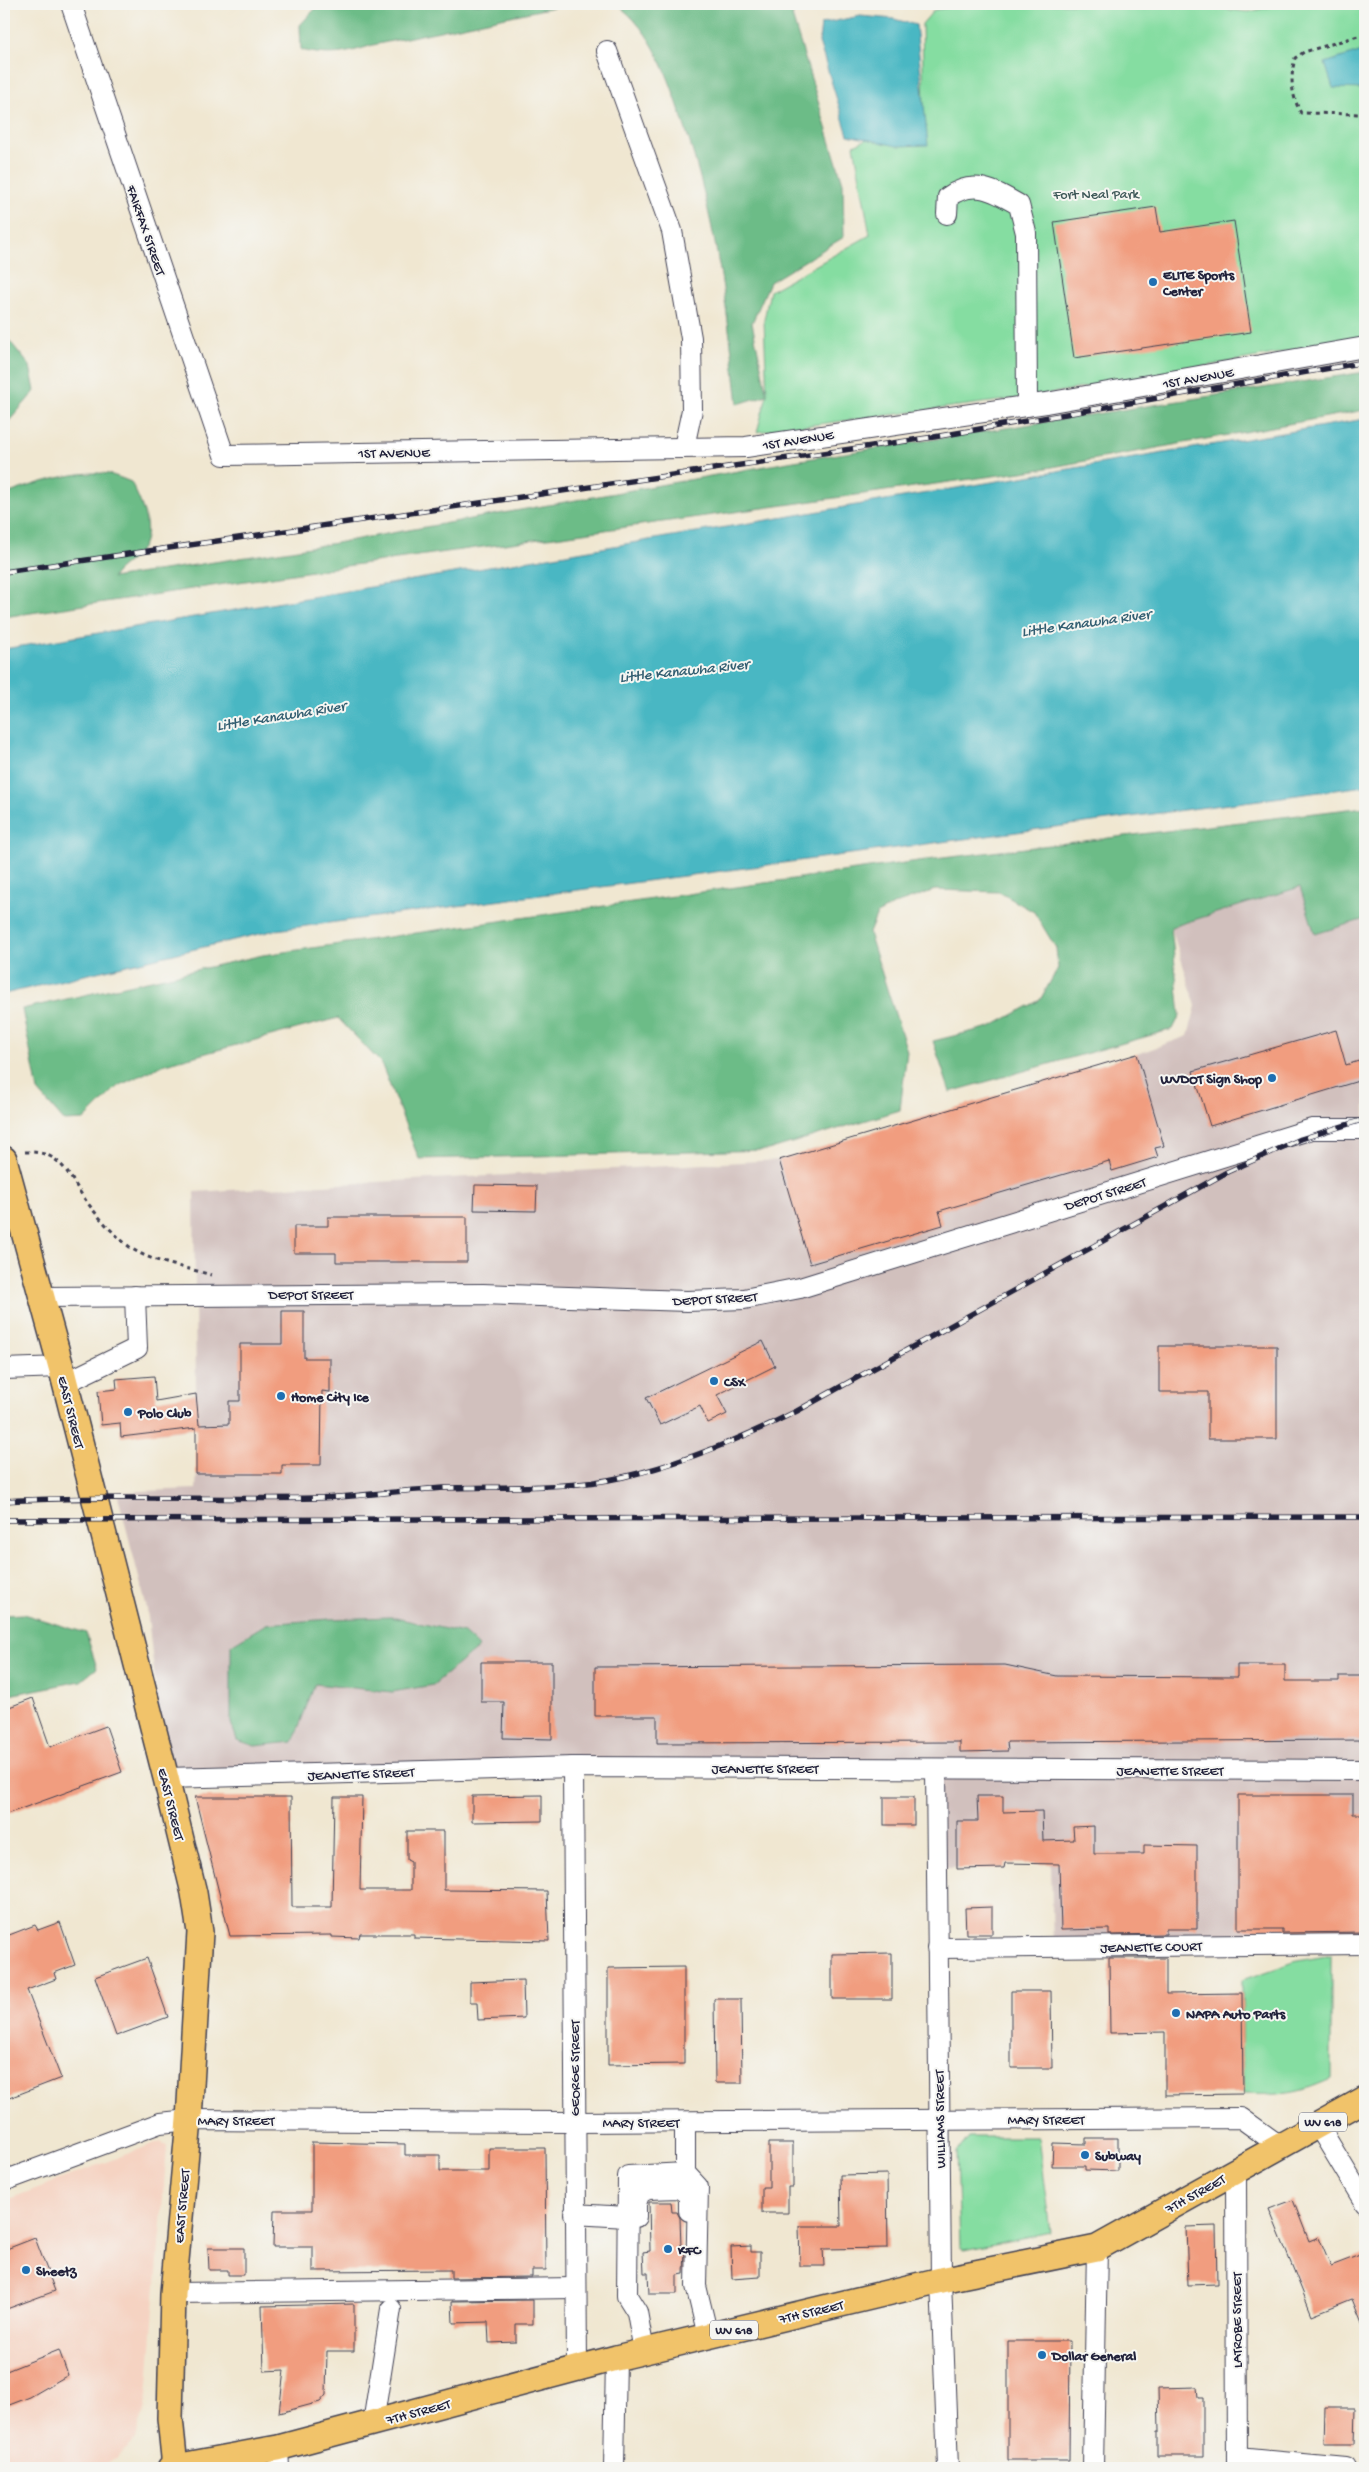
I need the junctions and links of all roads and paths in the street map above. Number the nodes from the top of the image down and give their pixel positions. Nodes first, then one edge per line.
1 (71, 4) edge
2 (1365, 34) edge
3 (606, 51) dead end
4 (1365, 114) edge
5 (947, 214) dead end
6 (1365, 347) edge
7 (1027, 406) junction
8 (684, 447) junction
9 (224, 455) joint
10 (1365, 1129) edge
11 (13, 1156) edge
12 (213, 1275) dead end
13 (135, 1296) junction
14 (41, 1297) junction
15 (4, 1369) edge
16 (63, 1375) junction
17 (573, 1767) junction
18 (936, 1769) junction
19 (1365, 1770) edge
20 (166, 1778) junction
21 (1365, 1944) edge
22 (937, 1948) junction
23 (1365, 2099) edge
24 (189, 2120) junction
25 (939, 2120) junction
26 (574, 2122) junction
27 (685, 2122) junction
28 (1318, 2125) junction
29 (1280, 2146) junction
30 (1236, 2171) junction
31 (685, 2173) junction
32 (4, 2181) edge
33 (1365, 2203) edge
34 (574, 2214) junction
35 (627, 2217) junction
36 (1097, 2248) junction
37 (698, 2263) junction
38 (627, 2278) junction
39 (941, 2280) junction
40 (575, 2288) junction
41 (173, 2293) junction
42 (391, 2309) dead end
43 (708, 2336) junction
44 (644, 2352) junction
45 (616, 2358) junction
46 (577, 2368) junction
47 (373, 2423) junction
48 (279, 2458) edge
49 (1237, 2463) edge
50 (173, 2468) edge
51 (614, 2468) edge
52 (948, 2468) edge
53 (1093, 2468) edge
54 (1346, 2468) edge

1 - 9 street, FAIRFAX STREET
2 - 4 path
3 - 8 street
5 - 7 street
6 - 7 street, 1ST AVENUE
7 - 8 street, 1ST AVENUE
8 - 9 street, 1ST AVENUE
10 - 13 street, DEPOT STREET
11 - 12 path
11 - 14 main road, EAST STREET
13 - 14 street, DEPOT STREET
13 - 16 street
14 - 16 main road, EAST STREET
15 - 16 street
16 - 20 main road, EAST STREET
17 - 18 street, JEANETTE STREET
17 - 20 street, JEANETTE STREET
17 - 26 street, GEORGE STREET
18 - 19 street, JEANETTE STREET
18 - 22 street, WILLIAMS STREET
20 - 24 main road, EAST STREET
21 - 22 street, JEANETTE COURT
22 - 25 street, WILLIAMS STREET
23 - 28 main road, 7TH STREET / WV 618
24 - 26 street, MARY STREET
24 - 32 street, MARY STREET
24 - 41 main road, EAST STREET
25 - 27 street, MARY STREET
25 - 29 street, MARY STREET
25 - 39 street, WILLIAMS STREET
26 - 27 street, MARY STREET
26 - 34 street, GEORGE STREET
27 - 31 street
28 - 29 main road, 7TH STREET / WV 618
28 - 33 street
29 - 30 main road, 7TH STREET / WV 618
30 - 36 main road, 7TH STREET / WV 618
30 - 49 street, LATROBE STREET
31 - 35 street
31 - 37 street
34 - 35 street
34 - 40 street, GEORGE STREET
35 - 38 street
36 - 39 main road, 7TH STREET / WV 618
36 - 53 street
37 - 38 street
37 - 43 street
38 - 44 street
39 - 43 main road, 7TH STREET / WV 618
39 - 52 street, WILLIAMS STREET
40 - 41 street
40 - 46 street, GEORGE STREET
41 - 50 main road, EAST STREET
42 - 47 street
43 - 44 main road, 7TH STREET / WV 618
44 - 45 main road, 7TH STREET / WV 618
45 - 46 main road, 7TH STREET / WV 618
45 - 51 street
46 - 47 main road, 7TH STREET / WV 618
47 - 48 main road, 7TH STREET / WV 618
48 - 50 main road, 7TH STREET / WV 618
49 - 54 street

